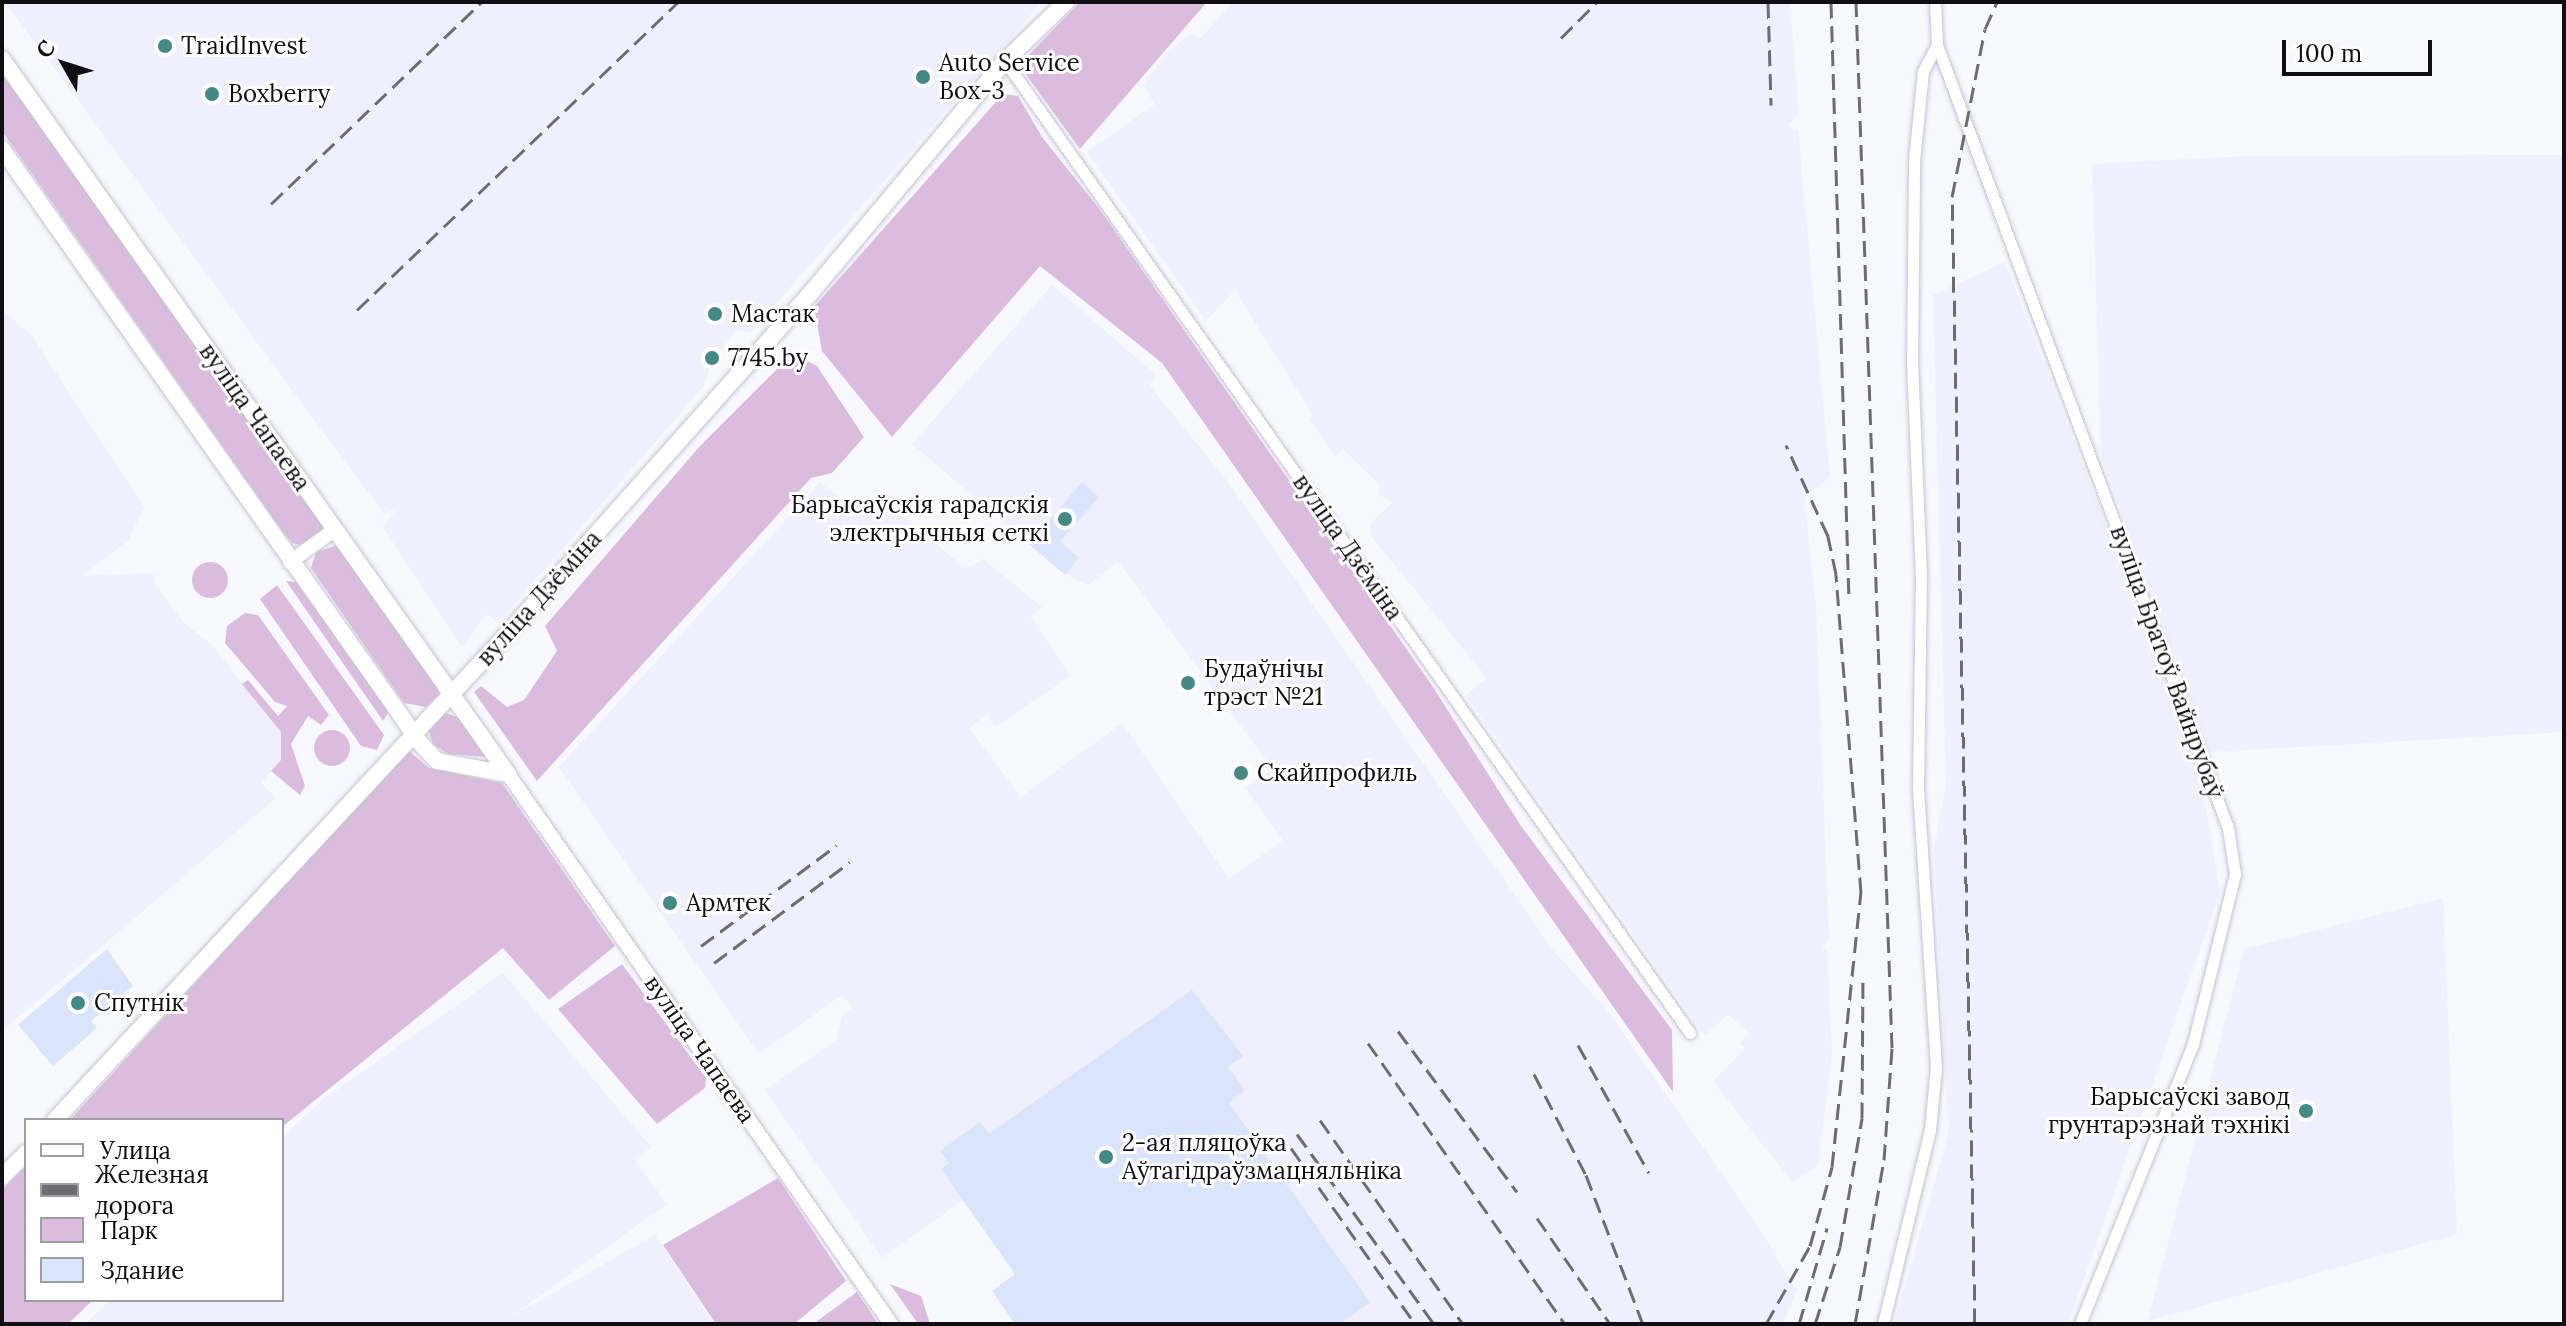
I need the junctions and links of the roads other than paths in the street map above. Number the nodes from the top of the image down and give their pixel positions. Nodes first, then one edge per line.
1 (1066, 2) edge
2 (1935, 2) edge
3 (1937, 45) junction
4 (2, 59) edge
5 (1005, 61) junction
6 (2, 149) edge
7 (334, 530) junction
8 (290, 562) junction
9 (452, 693) junction
10 (412, 732) junction
11 (508, 774) junction
12 (1690, 1033) dead end
13 (57, 1118) edge
14 (24, 1155) edge
15 (2, 1177) edge
16 (891, 1324) edge
17 (1883, 1324) edge
18 (2080, 1324) edge

1 - 5 main road, вуліца Дзёміна
2 - 3 street, вуліца Братоў Вайнрубаў
3 - 17 street
3 - 18 street, вуліца Братоў Вайнрубаў
4 - 7 main road, вуліца Чапаева
5 - 9 main road, вуліца Дзёміна
5 - 12 street, вуліца Дзёміна
6 - 8 main road
7 - 8 street
7 - 9 main road, вуліца Чапаева
8 - 10 main road
9 - 10 main road, вуліца Дзёміна
9 - 11 main road, вуліца Чапаева
10 - 11 main road
10 - 13 main road, вуліца Дзёміна
11 - 16 street, вуліца Чапаева
14 - 15 main road

